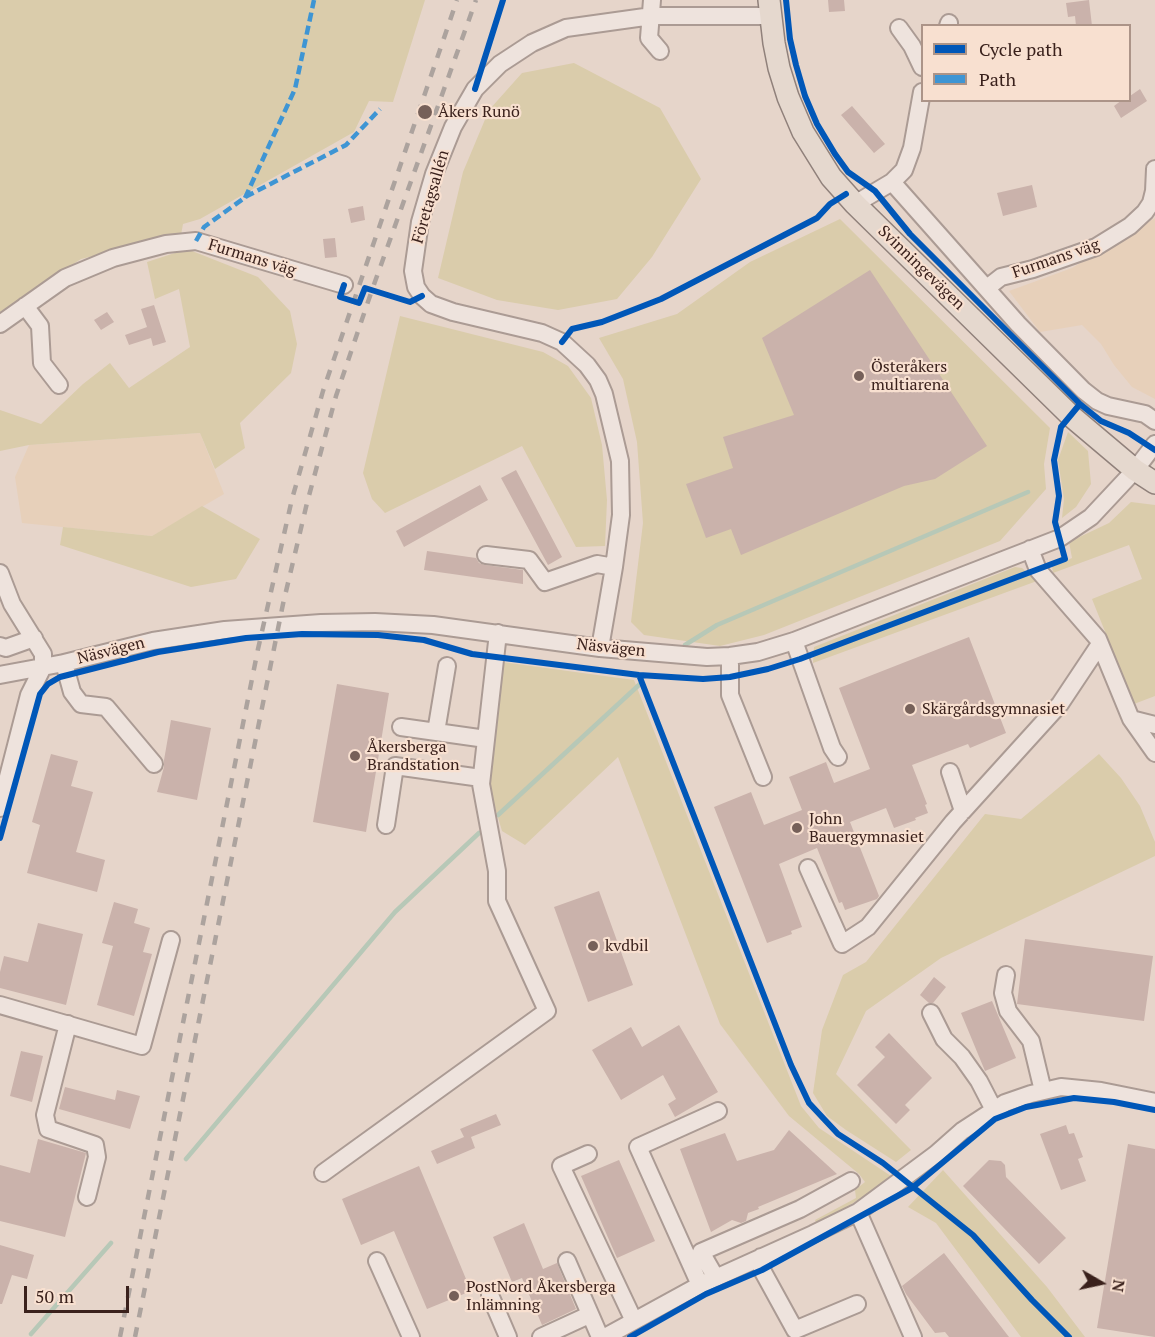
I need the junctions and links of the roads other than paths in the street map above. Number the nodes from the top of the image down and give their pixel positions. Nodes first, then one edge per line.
1 (652, 8) edge
2 (770, 8) edge
3 (899, 28) dead end
4 (660, 51) dead end
5 (921, 65) edge
6 (921, 97) edge
7 (1155, 169) edge
8 (892, 182) junction
9 (855, 204) junction
10 (344, 285) dead end
11 (987, 288) junction
12 (26, 306) junction
13 (0, 324) edge
14 (59, 385) dead end
15 (1155, 421) edge
16 (1155, 444) edge
17 (1135, 470) junction
18 (1155, 483) edge
19 (1030, 549) junction
20 (486, 555) dead end
21 (615, 567) junction
22 (0, 573) edge
23 (498, 633) junction
24 (34, 638) junction
25 (794, 641) junction
26 (1100, 644) junction
27 (0, 646) edge
28 (600, 648) junction
29 (730, 656) junction
30 (64, 663) junction
31 (447, 666) dead end
32 (43, 667) junction
33 (0, 675) edge
34 (1131, 719) junction
35 (1155, 725) edge
36 (401, 727) dead end
37 (436, 732) junction
38 (486, 739) junction
39 (1155, 753) edge
40 (838, 757) dead end
41 (6, 764) edge
42 (154, 764) dead end
43 (950, 772) dead end
44 (763, 777) dead end
45 (481, 778) junction
46 (0, 808) edge
47 (963, 811) junction
48 (386, 825) dead end
49 (808, 868) dead end
50 (171, 940) dead end
51 (1006, 975) dead end
52 (0, 1005) edge
53 (931, 1013) dead end
54 (68, 1024) junction
55 (1043, 1091) junction
56 (1155, 1102) edge
57 (994, 1110) junction
58 (718, 1111) dead end
59 (588, 1154) dead end
60 (323, 1173) dead end
61 (851, 1181) dead end
62 (87, 1197) dead end
63 (800, 1209) junction
64 (858, 1212) junction
65 (813, 1234) junction
66 (761, 1257) junction
67 (377, 1261) dead end
68 (567, 1261) dead end
69 (716, 1278) junction
70 (700, 1285) junction
71 (490, 1295) dead end
72 (857, 1304) dead end
73 (589, 1315) junction
74 (634, 1321) junction
75 (411, 1337) edge
76 (508, 1337) edge
77 (541, 1337) edge
78 (600, 1337) edge
79 (605, 1337) edge
80 (913, 1337) edge

1 - 2 street, Företagsallén
1 - 4 street
1 - 21 street, Företagsallén
2 - 9 main road, Svinningevägen
3 - 5 street
6 - 8 street
7 - 11 street, Furmans väg
8 - 9 street
8 - 11 street
9 - 17 main road, Svinningevägen
10 - 12 street, Furmans väg
11 - 15 street
12 - 13 street, Furmans väg
12 - 14 street
16 - 17 street, Näsvägen
17 - 18 main road, Svinningevägen
17 - 19 street, Näsvägen
19 - 25 street, Näsvägen
19 - 26 street
20 - 21 street
21 - 28 street, Företagsallén
22 - 24 street
23 - 28 street, Näsvägen
23 - 30 street, Näsvägen
23 - 38 street
24 - 27 street
24 - 32 street
25 - 29 street, Näsvägen
25 - 40 street
26 - 34 street
26 - 47 street
28 - 29 street, Näsvägen
29 - 44 street
30 - 32 street, Näsvägen
30 - 42 street
31 - 37 street
32 - 33 street, Näsvägen
32 - 41 street
34 - 35 street
34 - 39 street
36 - 37 street
37 - 38 street
38 - 45 street
41 - 46 street
43 - 47 street
45 - 48 street
45 - 60 street
47 - 49 street
50 - 54 street
51 - 55 street
52 - 54 street
53 - 57 street
54 - 62 street
55 - 56 street
55 - 57 street
57 - 64 street
58 - 70 street
59 - 74 street
61 - 63 street
63 - 65 street
63 - 69 street
64 - 65 street
64 - 80 street
65 - 66 street
66 - 69 street
66 - 72 street
67 - 75 street
68 - 73 street
69 - 70 street
70 - 74 street
71 - 76 street
73 - 77 street
73 - 78 street
74 - 79 street

